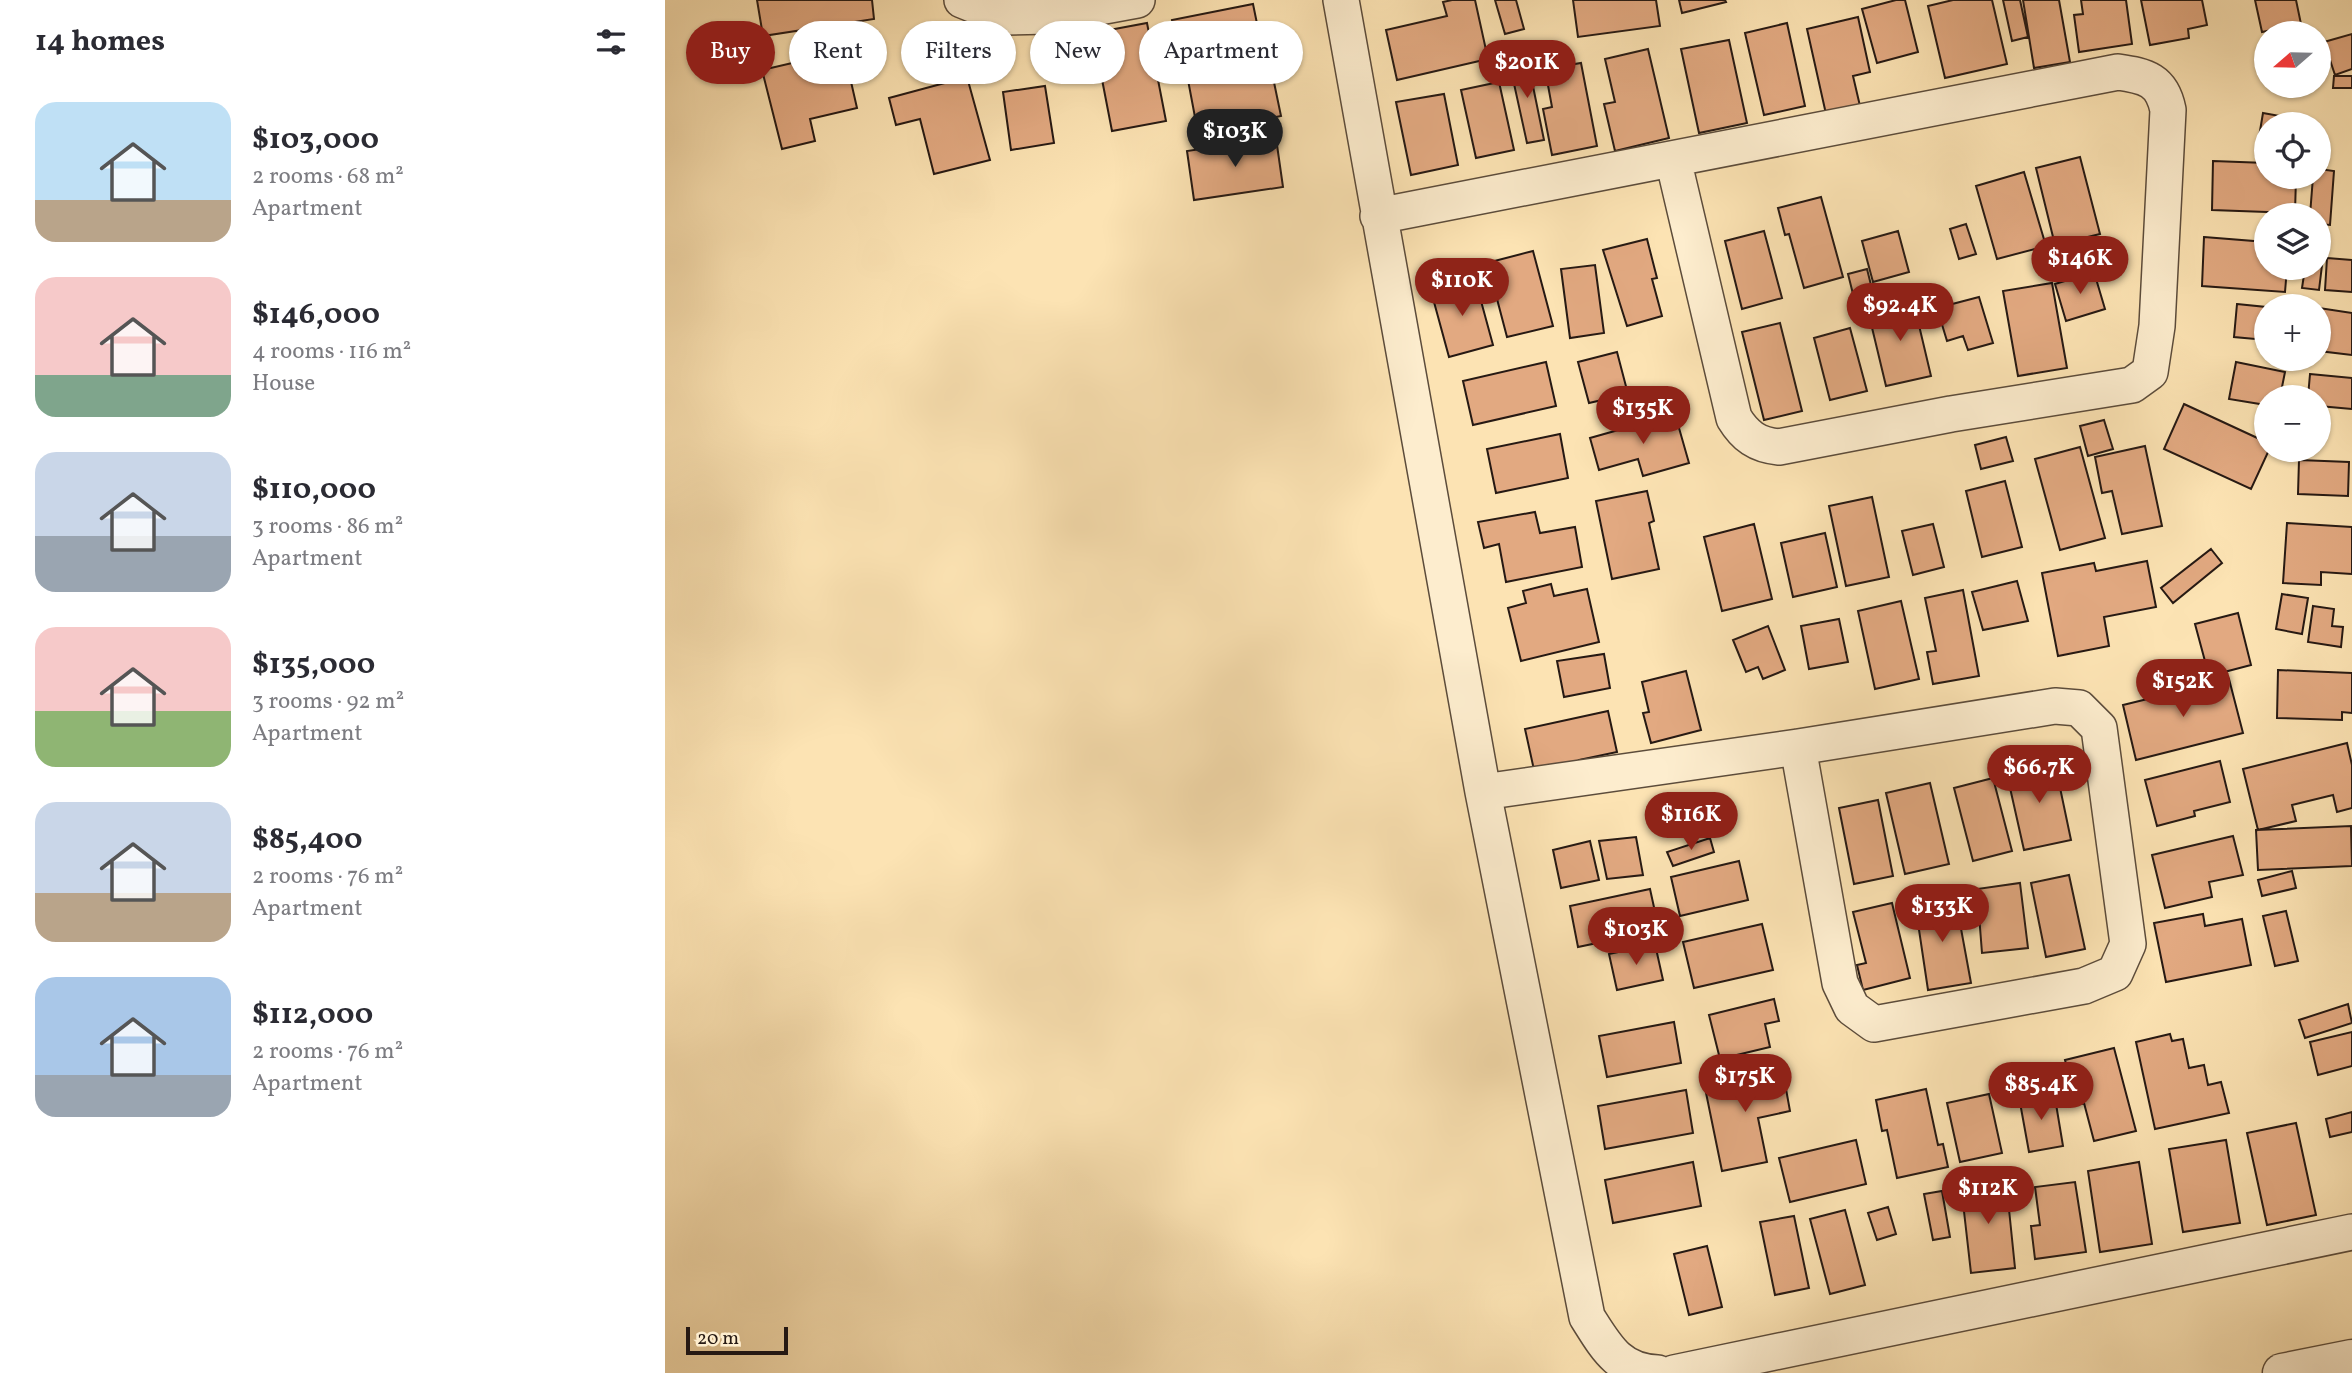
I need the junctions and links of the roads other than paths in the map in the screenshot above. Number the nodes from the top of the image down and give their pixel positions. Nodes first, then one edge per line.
1 (962, 0) edge
2 (1137, 0) edge
3 (1341, 0) edge
4 (1673, 159) junction
5 (1378, 216) junction
6 (1798, 747) junction
7 (1483, 792) junction
8 (2352, 1232) edge
9 (2352, 1359) edge
10 (1658, 1373) edge
11 (1674, 1373) edge
12 (2282, 1373) edge

1 - 2 street
3 - 5 street
4 - 4 street
4 - 5 street
5 - 7 street
6 - 6 street
6 - 7 street
7 - 10 street
8 - 11 street
9 - 12 street

